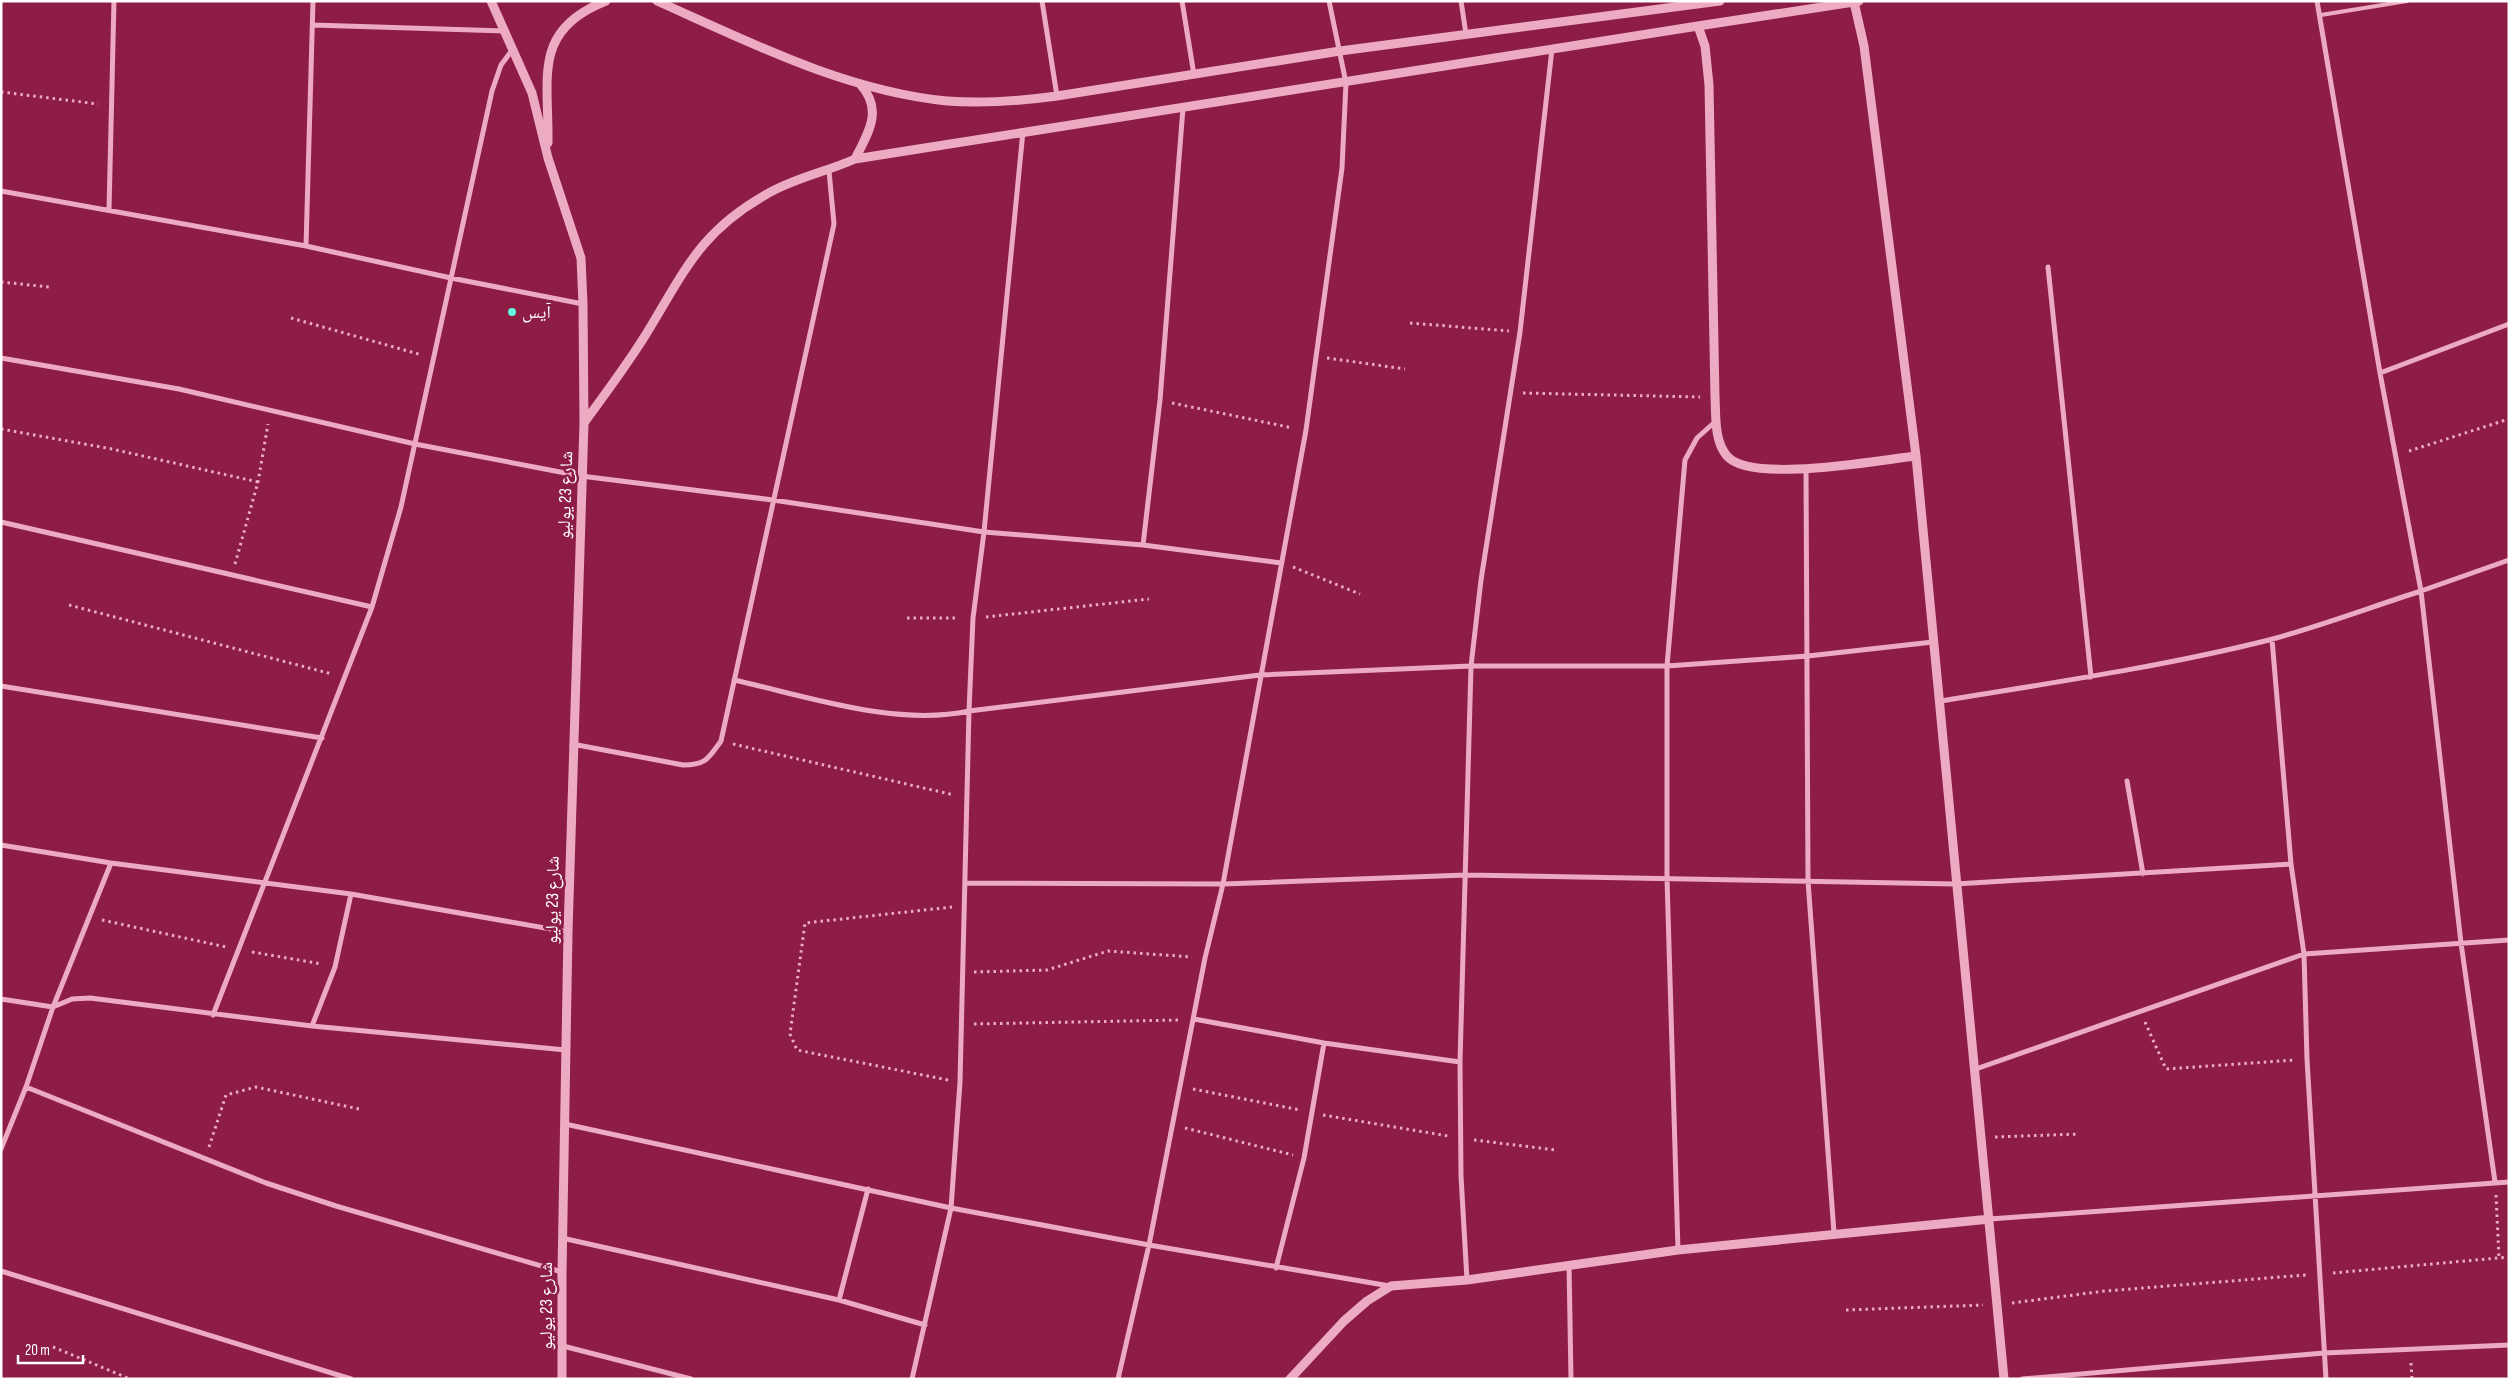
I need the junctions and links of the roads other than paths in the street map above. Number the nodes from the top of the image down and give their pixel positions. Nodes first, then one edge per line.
1 (114, 1) edge
2 (313, 1) edge
3 (491, 1) edge
4 (606, 1) edge
5 (657, 1) edge
6 (1042, 1) edge
7 (1182, 1) edge
8 (1329, 1) edge
9 (1461, 1) edge
10 (1720, 1) edge
11 (2317, 1) edge
12 (2407, 1) edge
13 (1856, 2) edge
14 (1690, 3) edge
15 (2321, 16) junction
16 (313, 25) junction
17 (1698, 26) junction
18 (505, 31) junction
19 (1466, 34) junction
20 (513, 48) junction
21 (1552, 49) junction
22 (1340, 51) junction
23 (1194, 74) junction
24 (1346, 83) junction
25 (860, 84) junction
26 (1057, 96) junction
27 (1183, 108) junction
28 (1023, 130) junction
29 (548, 158) junction
30 (855, 159) junction
31 (829, 171) junction
32 (1, 191) edge
33 (109, 210) junction
34 (306, 246) junction
35 (2048, 267) dead end
36 (451, 278) junction
37 (583, 304) junction
38 (2509, 324) edge
39 (1, 358) edge
40 (2380, 373) junction
41 (1717, 421) junction
42 (584, 423) junction
43 (415, 444) junction
44 (1916, 456) junction
45 (1806, 469) junction
46 (581, 476) junction
47 (773, 500) junction
48 (1, 522) edge
49 (984, 532) junction
50 (1143, 545) junction
51 (2509, 560) edge
52 (1281, 563) junction
53 (2421, 591) junction
54 (372, 607) junction
55 (2272, 639) junction
56 (1933, 642) junction
57 (1808, 656) junction
58 (1471, 666) junction
59 (1666, 666) junction
60 (1260, 675) junction
61 (2091, 677) junction
62 (734, 680) junction
63 (1, 686) edge
64 (1941, 701) junction
65 (969, 711) junction
66 (322, 738) junction
67 (572, 744) junction
68 (2128, 781) dead end
69 (1, 845) edge
70 (111, 863) junction
71 (2292, 864) junction
72 (2143, 874) junction
73 (1466, 875) junction
74 (1667, 878) junction
75 (267, 881) junction
76 (1808, 881) junction
77 (965, 884) junction
78 (1223, 884) junction
79 (1955, 884) junction
80 (351, 894) junction
81 (568, 932) junction
82 (2509, 940) edge
83 (2461, 943) junction
84 (2304, 954) junction
85 (1, 999) edge
86 (54, 1007) junction
87 (213, 1015) junction
88 (1194, 1019) junction
89 (312, 1026) junction
90 (1324, 1042) junction
91 (566, 1050) junction
92 (1460, 1062) junction
93 (1973, 1070) junction
94 (26, 1087) junction
95 (565, 1124) junction
96 (1, 1149) edge
97 (2495, 1182) junction
98 (2509, 1182) edge
99 (868, 1189) junction
100 (2316, 1197) junction
101 (951, 1208) junction
102 (1990, 1219) junction
103 (1834, 1233) junction
104 (562, 1238) junction
105 (1149, 1245) junction
106 (1678, 1250) junction
107 (1570, 1264) junction
108 (1276, 1268) junction
109 (1, 1271) edge
110 (562, 1272) junction
111 (1467, 1280) junction
112 (1391, 1286) junction
113 (839, 1300) junction
114 (925, 1326) junction
115 (2509, 1345) edge
116 (563, 1346) junction
117 (2324, 1353) junction
118 (350, 1379) edge
119 (562, 1379) edge
120 (691, 1379) edge
121 (912, 1379) edge
122 (1118, 1379) edge
123 (1290, 1379) edge
124 (1571, 1379) edge
125 (2004, 1379) edge
126 (2022, 1379) edge
127 (2326, 1379) edge

1 - 33 street
2 - 16 street
3 - 18 street
4 - 29 street
5 - 25 street
6 - 26 street
7 - 23 street
8 - 22 street
9 - 19 street
10 - 14 street
11 - 15 street
12 - 15 lane
13 - 17 street
13 - 44 street
14 - 19 street
15 - 40 street
16 - 18 street
16 - 34 street
17 - 21 street
17 - 41 street
18 - 20 street
19 - 22 street
20 - 29 street
20 - 36 street
21 - 24 street
21 - 58 street
22 - 23 street
22 - 24 street
23 - 26 street
24 - 27 street
24 - 52 street
25 - 26 street
25 - 30 street
27 - 28 street
27 - 50 street
28 - 30 street
28 - 49 street
29 - 37 street, شارع 23 يوليو
30 - 31 street
31 - 42 street
31 - 47 street
32 - 33 street
33 - 34 street
34 - 36 street
35 - 61 street
36 - 37 street
36 - 43 street
37 - 42 street, شارع 23 يوليو
38 - 40 street
39 - 43 street
40 - 53 street
41 - 45 street
41 - 59 street
42 - 46 street, شارع 23 يوليو
43 - 46 street
43 - 54 street
44 - 45 street
44 - 56 street
45 - 57 street
46 - 47 street
46 - 67 street, شارع 23 يوليو
47 - 49 street
47 - 62 street
48 - 54 street
49 - 50 street
49 - 65 street
50 - 52 street
51 - 53 street
52 - 60 street
53 - 55 street
53 - 83 street
54 - 66 street
55 - 61 street
55 - 71 street
56 - 57 street
56 - 64 street
57 - 59 street
57 - 76 street
58 - 59 street
58 - 60 street
58 - 73 street
59 - 74 street
60 - 65 street
60 - 78 street
61 - 64 street
62 - 65 street
62 - 67 street
63 - 66 street
64 - 79 street
65 - 77 street
66 - 75 street
67 - 81 street, شارع 23 يوليو
68 - 72 street
69 - 70 street
70 - 75 street
70 - 86 street
71 - 72 street
71 - 84 street
72 - 79 street
73 - 74 street
73 - 78 street
73 - 92 street
74 - 76 street
74 - 106 street
75 - 80 street
75 - 87 street
76 - 79 street
76 - 103 street
77 - 78 street
77 - 101 street
78 - 88 street
79 - 93 street
80 - 81 street
80 - 89 street
81 - 91 street, شارع 23 يوليو
82 - 83 street
83 - 84 street
83 - 97 street
84 - 93 street
84 - 100 street
85 - 86 street
86 - 87 street
86 - 94 street
87 - 89 street
88 - 90 street
88 - 105 street
89 - 91 street
90 - 92 street
90 - 108 street
91 - 95 street, شارع 23 يوليو
92 - 111 street
93 - 102 street
94 - 96 street
94 - 110 street
95 - 99 street
95 - 104 street, شارع 23 يوليو
97 - 98 street
97 - 100 street
99 - 101 street
99 - 113 street
100 - 102 street
100 - 117 street
101 - 105 street
101 - 114 street
102 - 103 street
102 - 125 street
103 - 106 street
104 - 110 street, شارع 23 يوليو
104 - 113 street
105 - 108 street
105 - 122 street
106 - 107 street
107 - 111 street
107 - 124 street
108 - 112 street
109 - 118 street
110 - 116 street, شارع 23 يوليو
111 - 112 street
112 - 123 street
113 - 114 street
114 - 121 street
115 - 117 street
116 - 119 street, شارع 23 يوليو
116 - 120 street
117 - 126 street
117 - 127 street

